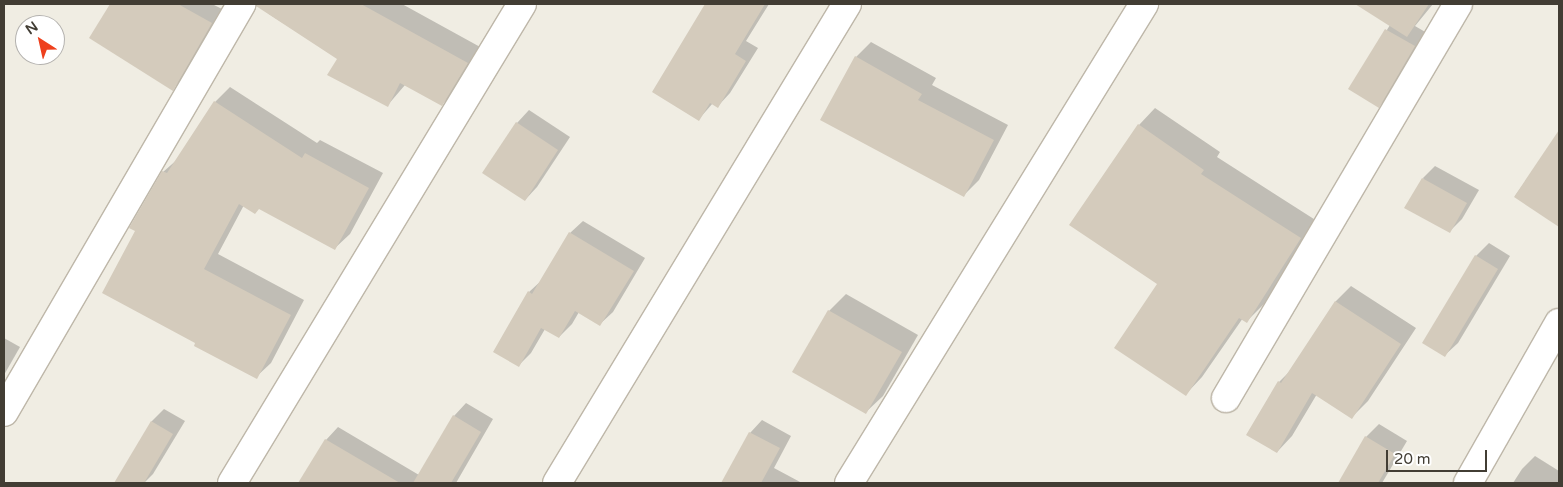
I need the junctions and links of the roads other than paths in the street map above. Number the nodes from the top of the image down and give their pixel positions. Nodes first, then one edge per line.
1 (241, 4) edge
2 (522, 4) edge
3 (847, 4) edge
4 (1144, 4) edge
5 (1458, 4) edge
6 (1559, 323) edge
7 (1226, 398) dead end
8 (4, 412) edge
9 (232, 483) edge
10 (557, 483) edge
11 (849, 483) edge
12 (1468, 483) edge

1 - 8 street
2 - 9 street
3 - 10 street
4 - 11 street
5 - 7 street
6 - 12 street

